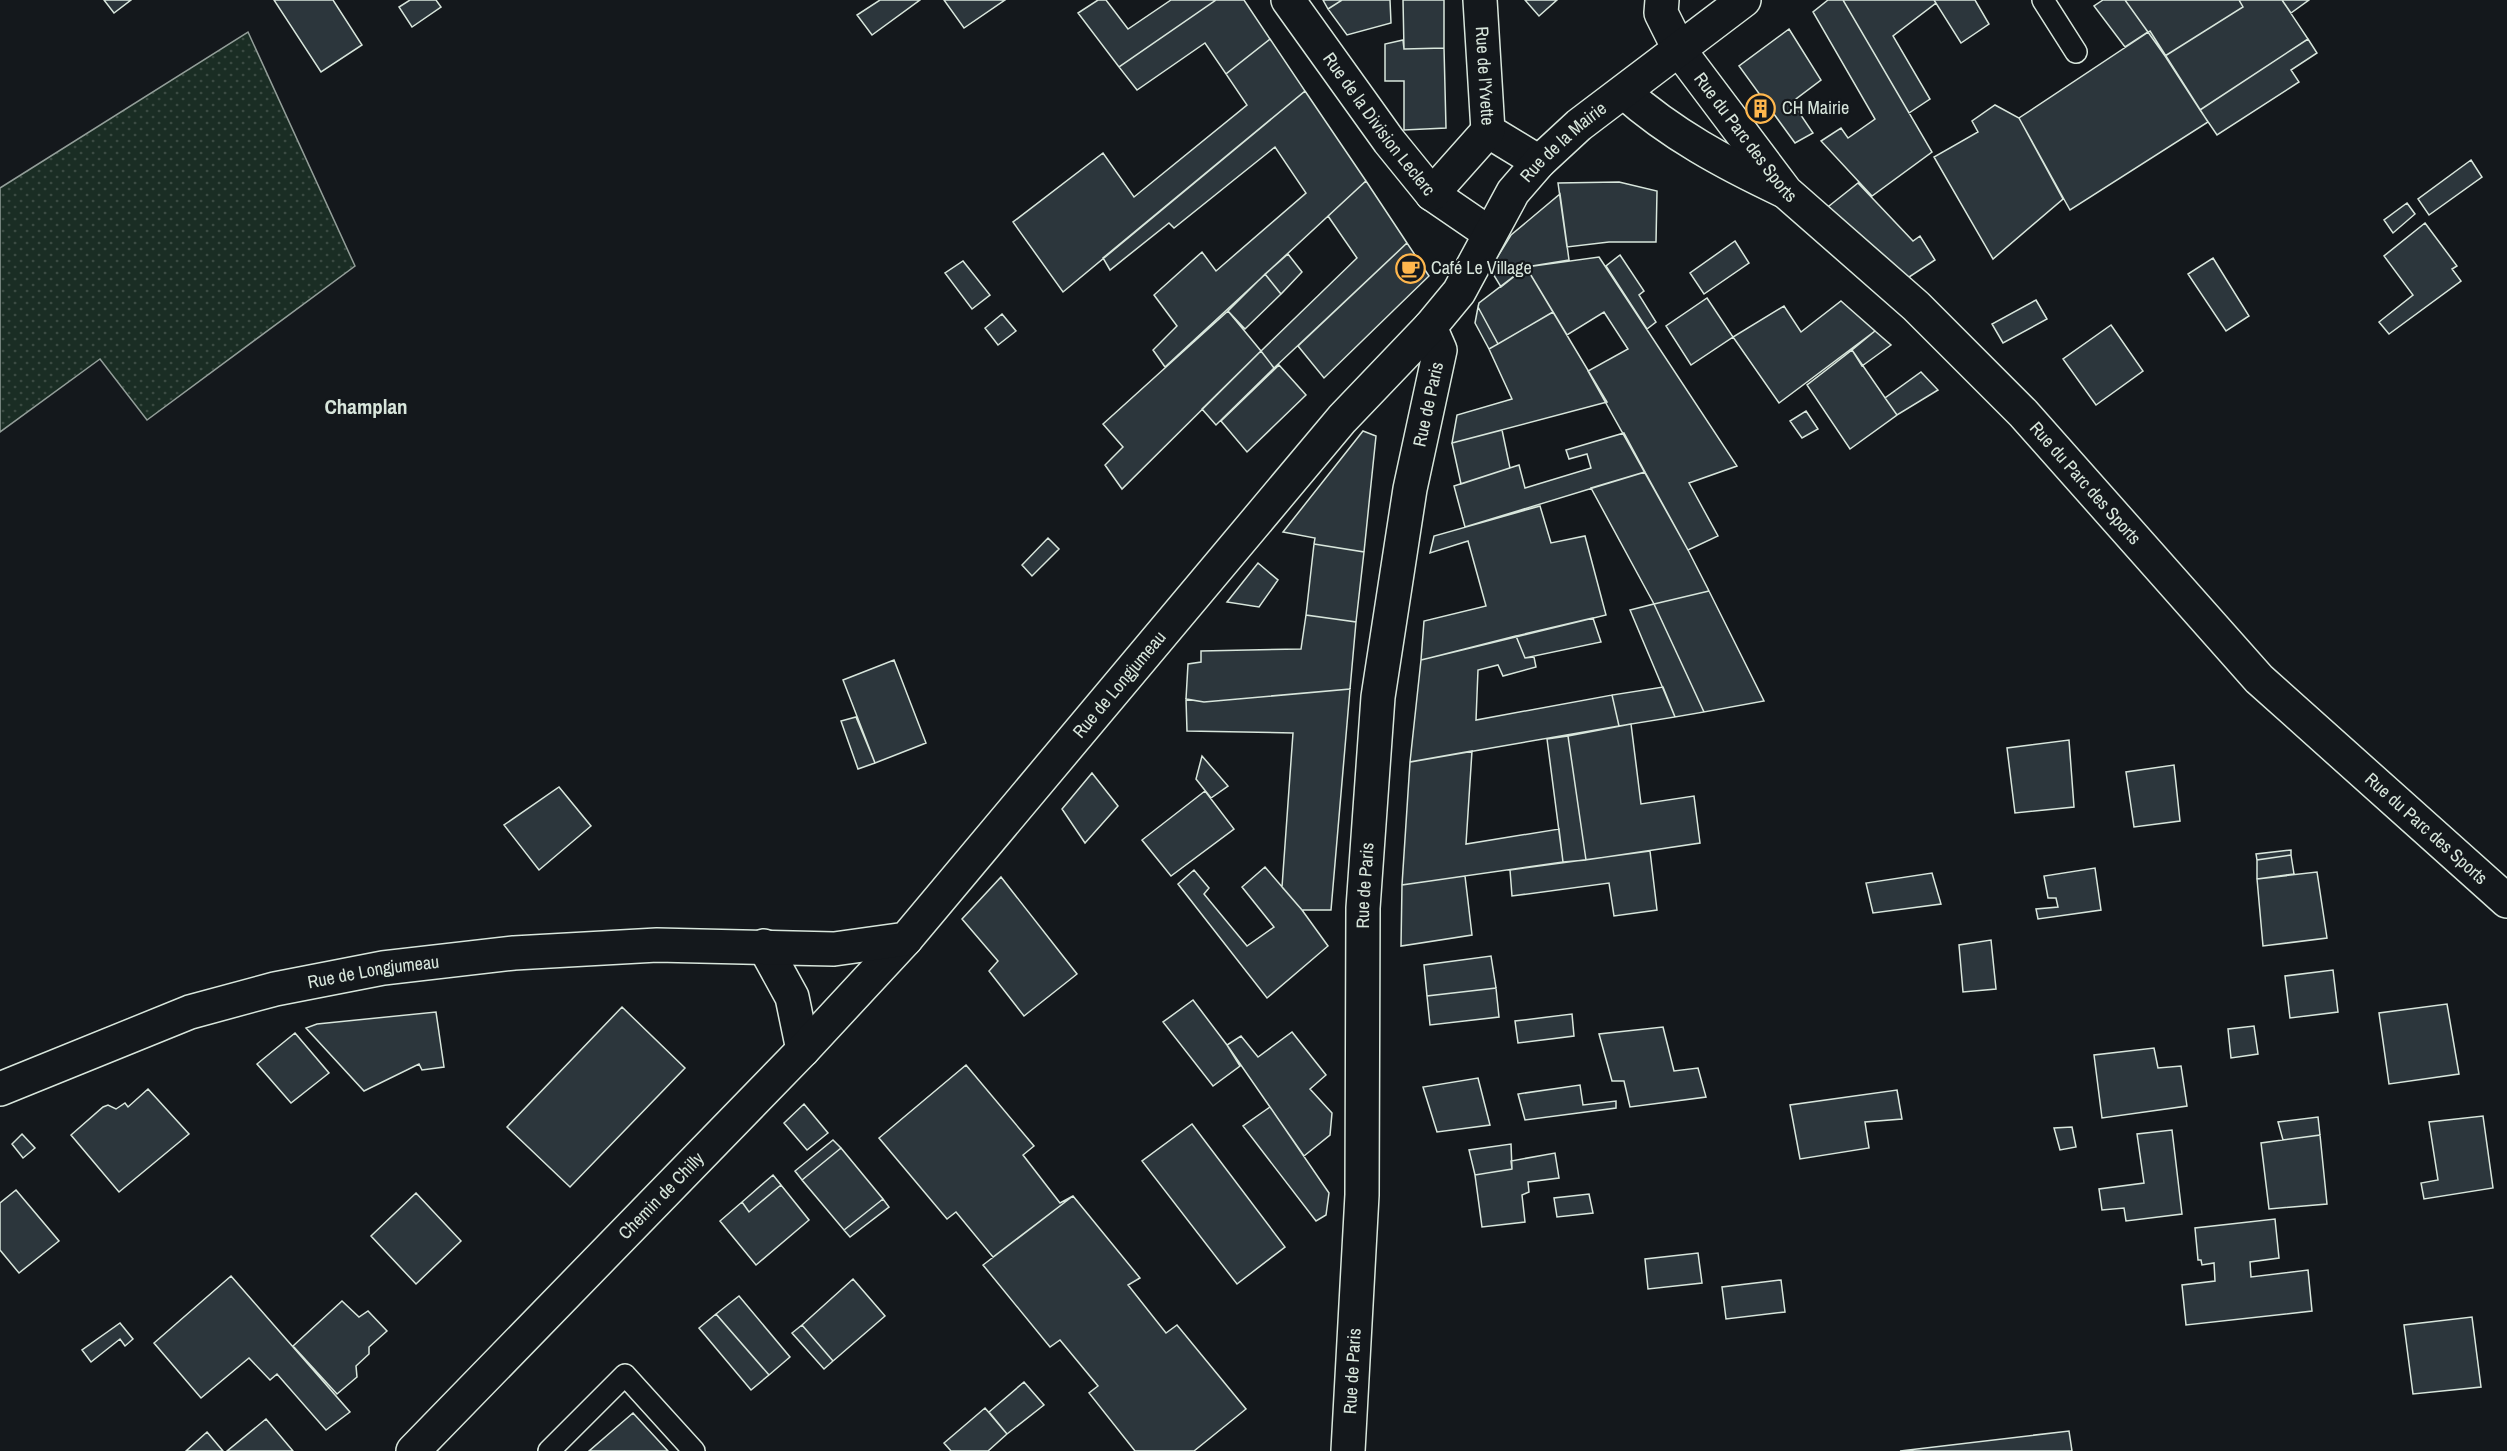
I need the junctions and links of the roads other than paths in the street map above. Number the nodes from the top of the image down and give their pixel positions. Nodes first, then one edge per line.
1 (1288, 0) edge
2 (1480, 0) edge
3 (1662, 0) edge
4 (1744, 0) edge
5 (2043, 0) edge
6 (1680, 51) junction
7 (2076, 52) dead end
8 (1624, 92) junction
9 (1488, 131) junction
10 (1539, 162) junction
11 (1786, 192) junction
12 (1432, 194) junction
13 (1489, 233) junction
14 (1430, 327) junction
15 (2507, 901) edge
16 (906, 939) junction
17 (764, 946) junction
18 (803, 1050) junction
19 (0, 1089) edge
20 (413, 1451) edge
21 (549, 1451) edge
22 (694, 1451) edge
23 (1348, 1451) edge

1 - 12 street, Rue de la Division Leclerc
2 - 9 street, Rue de l'Yvette
3 - 6 street, Rue du Parc des Sports
4 - 6 street, Rue de la Mairie
5 - 7 lane
6 - 8 street, Rue de la Mairie
6 - 11 street, Rue du Parc des Sports
8 - 10 street, Rue de la Mairie
8 - 11 street
9 - 10 street, Rue de l'Yvette
9 - 12 street
10 - 13 street, Rue de la Mairie
11 - 15 street, Rue du Parc des Sports
12 - 13 street, Rue de la Division Leclerc
13 - 14 street, Rue de la Mairie
14 - 16 street, Rue de Longjumeau
14 - 23 street, Rue de Paris
16 - 17 street, Rue de Longjumeau
16 - 18 street, Chemin de Chilly
17 - 18 street
17 - 19 street, Rue de Longjumeau
18 - 20 street, Chemin de Chilly
21 - 22 lane

